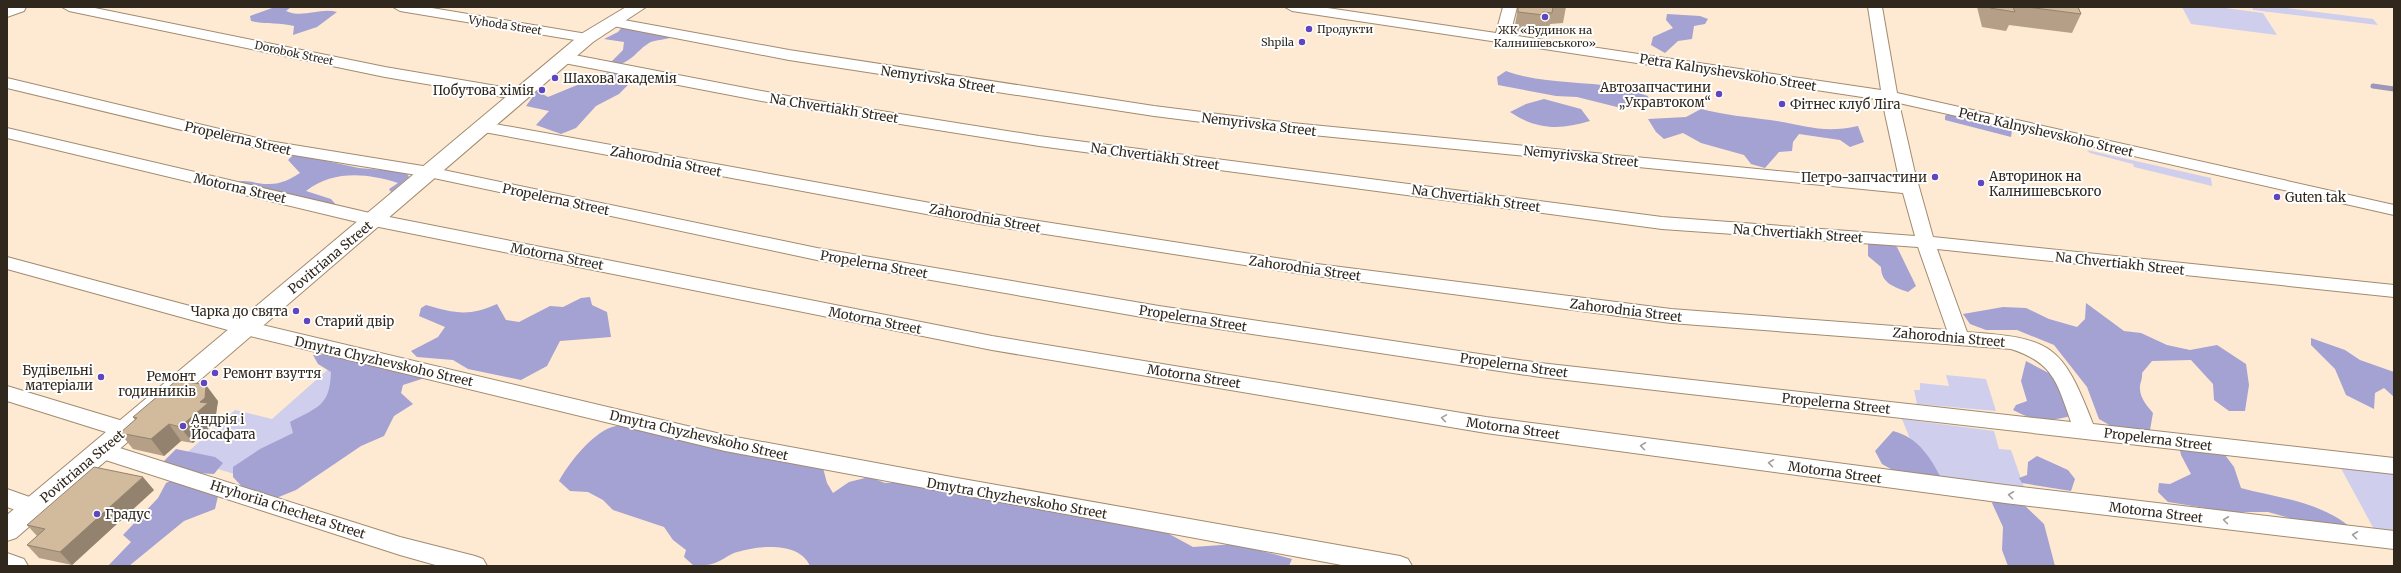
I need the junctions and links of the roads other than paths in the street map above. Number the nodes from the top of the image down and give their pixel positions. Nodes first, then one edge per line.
1 (18, 7) edge
2 (69, 7) edge
3 (400, 7) edge
4 (638, 7) edge
5 (1292, 7) edge
6 (1510, 7) edge
7 (1874, 7) edge
8 (7, 12) edge
9 (1359, 12) edge
10 (613, 22) junction
11 (587, 38) junction
12 (1502, 38) junction
13 (564, 58) junction
14 (7, 83) edge
15 (520, 95) junction
16 (1889, 96) junction
17 (484, 127) junction
18 (7, 133) edge
19 (429, 172) junction
20 (1910, 189) junction
21 (2394, 210) edge
22 (374, 220) junction
23 (1925, 242) junction
24 (7, 263) edge
25 (2394, 291) edge
26 (246, 328) junction
27 (1958, 337) junction
28 (7, 393) edge
29 (125, 430) junction
30 (2085, 431) junction
31 (101, 450) junction
32 (2394, 466) edge
33 (7, 498) edge
34 (33, 507) junction
35 (7, 530) edge
36 (2394, 540) edge
37 (7, 563) edge
38 (16, 566) edge
39 (475, 566) edge
40 (1400, 566) edge

1 - 8 street
2 - 15 street, Dorobok Street
3 - 11 street, Vyhoda Street
4 - 10 street, Povitriana Street
5 - 9 street, Petra Kalnyshevskoho Street
6 - 12 street
7 - 16 street
9 - 12 street, Petra Kalnyshevskoho Street
10 - 11 street, Povitriana Street
10 - 20 street, Nemyrivska Street
11 - 13 street, Povitriana Street
12 - 16 street, Petra Kalnyshevskoho Street
13 - 15 street, Povitriana Street
13 - 23 street, Na Chvertiakh Street
14 - 19 street, Propelerna Street
15 - 17 street, Povitriana Street
16 - 20 street
16 - 21 street, Petra Kalnyshevskoho Street
17 - 19 street, Povitriana Street
17 - 27 street, Zahorodnia Street
18 - 22 street, Motorna Street
19 - 22 street, Povitriana Street
19 - 30 street, Propelerna Street
20 - 23 street
22 - 26 street, Povitriana Street
36 -> 22 street, Motorna Street
23 - 25 street, Na Chvertiakh Street
23 - 27 street
24 - 26 street, Dmytra Chyzhevskoho Street
26 - 29 street, Povitriana Street
26 - 40 street, Dmytra Chyzhevskoho Street
27 - 30 street, Zahorodnia Street
28 - 29 street
29 - 31 street, Povitriana Street
30 - 32 street, Propelerna Street
31 - 34 street, Povitriana Street
31 - 39 street, Hryhoriia Checheta Street
33 - 34 street
34 - 35 street, Povitriana Street
37 - 38 street

